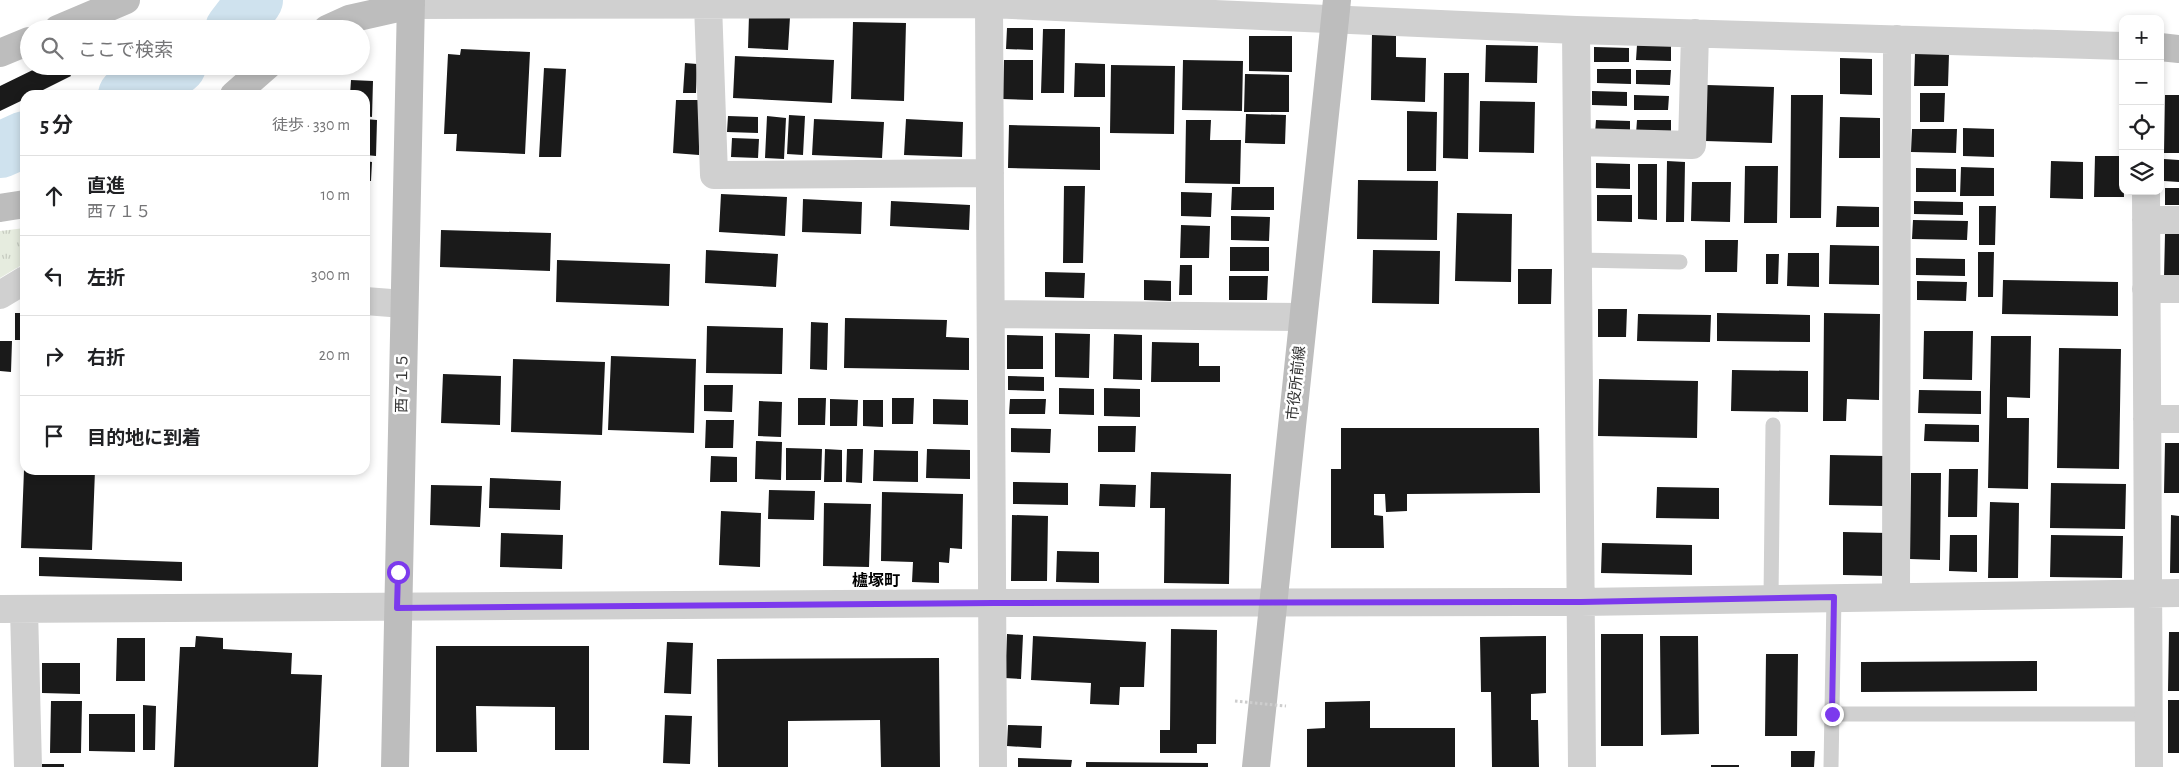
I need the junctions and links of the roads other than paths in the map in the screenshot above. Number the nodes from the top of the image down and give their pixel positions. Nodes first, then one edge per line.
1 (126, 0) edge
2 (411, 2) edge
3 (708, 4) junction
4 (989, 4) junction
5 (1336, 9) edge
6 (79, 20) edge
7 (347, 20) edge
8 (1576, 30) junction
9 (1695, 33) junction
10 (1897, 39) junction
11 (20, 45) edge
12 (2119, 46) edge
13 (2164, 47) edge
14 (2179, 49) edge
15 (0, 53) edge
16 (257, 75) edge
17 (240, 90) edge
18 (1577, 142) junction
19 (990, 173) junction
20 (2146, 195) edge
21 (20, 205) edge
22 (0, 208) edge
23 (2146, 220) junction
24 (2179, 220) edge
25 (1578, 260) junction
26 (1680, 262) dead end
27 (20, 283) edge
28 (2146, 289) junction
29 (2179, 289) edge
30 (0, 295) edge
31 (370, 301) edge
32 (404, 304) junction
33 (991, 314) junction
34 (1303, 317) junction
35 (2147, 419) junction
36 (2179, 420) edge
37 (1773, 425) dead end
38 (2147, 592) junction
39 (2179, 593) edge
40 (1896, 596) junction
41 (1834, 597) junction
42 (1772, 598) junction
43 (1581, 602) junction
44 (993, 603) junction
45 (1273, 603) junction
46 (397, 608) junction
47 (12, 609) edge
48 (1832, 714) junction
49 (2148, 714) junction
50 (28, 767) edge
51 (395, 767) edge
52 (993, 767) edge
53 (1256, 767) edge
54 (1582, 767) edge
55 (1831, 767) edge
56 (2149, 767) edge

1 - 6 street
2 - 3 street
2 - 7 street
2 - 32 street, 西７１５
3 - 4 street
3 - 19 street
4 - 5 street
4 - 19 street
5 - 8 street
5 - 34 street, 市役所前線
8 - 9 street
8 - 18 street
9 - 10 street
9 - 18 street
10 - 12 street
10 - 40 street
11 - 15 street
13 - 14 street
16 - 17 street
18 - 25 street
19 - 33 street
20 - 23 street
21 - 22 street
23 - 24 street
23 - 28 street
25 - 26 lane
25 - 43 street
27 - 30 street
28 - 29 street
28 - 35 street
31 - 32 street
32 - 46 street, 西７１５
33 - 34 street
33 - 44 street
34 - 45 street, 市役所前線
35 - 36 street
35 - 38 street
37 - 42 lane
38 - 39 street
38 - 40 street
38 - 49 street
40 - 41 street
41 - 42 street
41 - 48 lane
42 - 43 street
43 - 45 street
43 - 54 street
44 - 45 street
44 - 46 street
44 - 52 street
45 - 53 street, 市役所前線
46 - 47 street
46 - 51 street, 西７１５
47 - 50 street
48 - 49 lane
48 - 55 lane
49 - 56 street

